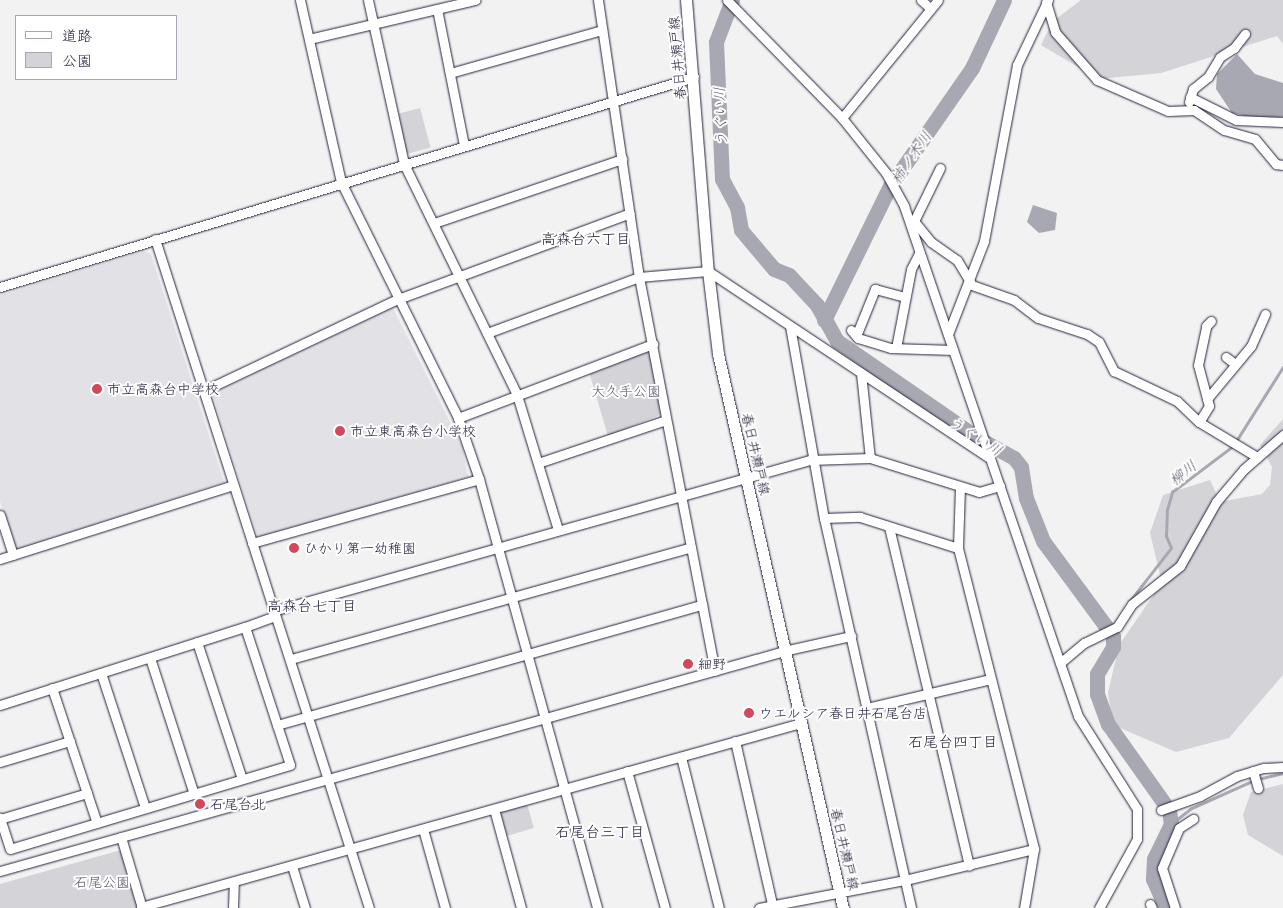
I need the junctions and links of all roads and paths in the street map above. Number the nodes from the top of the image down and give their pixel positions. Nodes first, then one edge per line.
1 (300, 0) edge
2 (368, 0) edge
3 (475, 0) edge
4 (598, 0) edge
5 (686, 0) edge
6 (727, 0) edge
7 (921, 0) edge
8 (938, 0) edge
9 (1046, 1) edge
10 (437, 9) junction
11 (931, 9) junction
12 (374, 24) junction
13 (602, 30) junction
14 (1245, 34) dead end
15 (309, 39) junction
16 (450, 73) junction
17 (694, 77) junction
18 (1190, 97) junction
19 (613, 102) junction
20 (1188, 109) junction
21 (842, 118) junction
22 (1283, 122) edge
23 (464, 146) junction
24 (622, 159) junction
25 (404, 164) junction
26 (1283, 166) edge
27 (940, 168) dead end
28 (341, 182) junction
29 (630, 213) junction
30 (912, 221) junction
31 (434, 223) junction
32 (155, 239) junction
33 (920, 253) junction
34 (708, 271) junction
35 (459, 277) junction
36 (639, 277) junction
37 (970, 283) junction
38 (0, 287) edge
39 (905, 297) junction
40 (398, 299) junction
41 (1265, 314) dead end
42 (1211, 322) dead end
43 (790, 326) junction
44 (488, 333) junction
45 (948, 334) junction
46 (653, 344) junction
47 (896, 348) junction
48 (953, 350) junction
49 (1226, 357) dead end
50 (1235, 364) junction
51 (861, 373) junction
52 (203, 391) junction
53 (517, 395) junction
54 (1208, 399) junction
55 (458, 418) junction
56 (666, 420) junction
57 (1199, 422) junction
58 (1283, 435) edge
59 (1257, 456) junction
60 (988, 457) junction
61 (870, 458) junction
62 (814, 460) junction
63 (538, 463) junction
64 (746, 477) junction
65 (478, 479) junction
66 (233, 485) junction
67 (1000, 486) junction
68 (960, 487) junction
69 (682, 496) junction
70 (0, 515) edge
71 (824, 518) junction
72 (890, 527) junction
73 (558, 530) junction
74 (252, 543) junction
75 (498, 547) junction
76 (691, 547) junction
77 (958, 548) junction
78 (13, 555) junction
79 (0, 559) edge
80 (512, 598) junction
81 (702, 606) junction
82 (274, 613) junction
83 (245, 627) junction
84 (850, 636) junction
85 (197, 642) junction
86 (784, 651) junction
87 (528, 654) junction
88 (150, 658) junction
89 (291, 659) junction
90 (1060, 663) junction
91 (715, 671) junction
92 (101, 673) junction
93 (990, 680) junction
94 (52, 688) junction
95 (928, 694) junction
96 (0, 705) edge
97 (867, 708) junction
98 (308, 717) junction
99 (546, 719) junction
100 (801, 723) junction
101 (277, 725) junction
102 (70, 741) junction
103 (736, 741) junction
104 (681, 757) junction
105 (0, 762) edge
106 (1283, 767) edge
107 (1253, 771) junction
108 (627, 772) junction
109 (242, 780) junction
110 (328, 781) junction
111 (1258, 788) dead end
112 (565, 789) junction
113 (87, 793) junction
114 (194, 794) junction
115 (145, 808) junction
116 (494, 809) junction
117 (1161, 810) dead end
118 (0, 819) edge
119 (1193, 820) dead end
120 (97, 823) junction
121 (423, 829) junction
122 (121, 837) junction
123 (351, 849) junction
124 (1034, 849) junction
125 (292, 866) junction
126 (970, 866) junction
127 (0, 871) edge
128 (905, 880) junction
129 (234, 882) junction
130 (839, 892) junction
131 (142, 907) edge
132 (773, 907) edge
133 (233, 908) edge
134 (305, 908) edge
135 (369, 908) edge
136 (445, 908) edge
137 (521, 908) edge
138 (597, 908) edge
139 (665, 908) edge
140 (719, 908) edge
141 (759, 908) edge
142 (842, 908) edge
143 (911, 908) edge
144 (1024, 908) edge
145 (1099, 908) edge
146 (1175, 908) edge

1 - 15 street
2 - 12 street
3 - 10 street
4 - 13 street
5 - 17 main road, 春日井瀬戸線
6 - 21 street
7 - 11 street
8 - 11 street
9 - 20 street
9 - 37 street
10 - 12 street
10 - 16 street
11 - 21 street
12 - 15 street
12 - 25 street
13 - 16 street
13 - 19 street
14 - 18 street
15 - 28 street
16 - 23 street
17 - 19 street
17 - 34 main road, 春日井瀬戸線
18 - 20 street
18 - 22 street
19 - 23 street
19 - 24 street
20 - 26 street
21 - 30 street
23 - 25 street
24 - 29 street
24 - 31 street
25 - 28 street
25 - 31 street
27 - 30 street
28 - 32 street
28 - 40 street
29 - 35 street
29 - 36 street
30 - 33 street
30 - 37 street
31 - 35 street
32 - 38 street
32 - 52 street
33 - 39 street
33 - 45 street
34 - 36 street
34 - 43 street
34 - 64 main road, 春日井瀬戸線
35 - 40 street
35 - 44 street
36 - 44 street
36 - 46 street
37 - 45 street
37 - 57 street
39 - 47 street
39 - 47 street
40 - 52 street
40 - 55 street
41 - 50 street
42 - 54 street
43 - 51 street
43 - 62 street
44 - 53 street
45 - 48 street
46 - 53 street
46 - 56 street
47 - 48 street
48 - 60 street
49 - 50 street
50 - 54 street
51 - 60 street
51 - 61 street
52 - 66 street
53 - 55 street
53 - 63 street
54 - 57 street
55 - 65 street
56 - 63 street
56 - 69 street
57 - 59 street
58 - 59 street
59 - 90 street
60 - 67 street
61 - 62 street
61 - 68 street
62 - 64 street
62 - 71 street
63 - 73 street
64 - 69 street
64 - 86 main road, 春日井瀬戸線
65 - 74 street
65 - 75 street
66 - 74 street
66 - 78 street
67 - 68 street
67 - 90 street
68 - 77 street
69 - 73 street
69 - 76 street
70 - 78 street
71 - 72 street
71 - 84 street
72 - 77 street
72 - 95 street
73 - 75 street
74 - 82 street
75 - 80 street
75 - 82 street
76 - 80 street
76 - 81 street
77 - 93 street
78 - 79 street
80 - 87 street
80 - 89 street
81 - 87 street
81 - 91 street
82 - 83 street
82 - 89 street
83 - 85 street
83 - 101 street
84 - 86 street
84 - 97 street
85 - 88 street
85 - 109 street
86 - 91 street
86 - 100 main road, 春日井瀬戸線
87 - 98 street
87 - 99 street
88 - 92 street
88 - 114 street
89 - 98 street
90 - 145 street
91 - 99 street
92 - 94 street
92 - 115 street
93 - 95 street
93 - 124 street
94 - 96 street
94 - 102 street
95 - 97 street
95 - 126 street
97 - 128 street
98 - 101 street
98 - 110 street
99 - 110 street
99 - 112 street
100 - 103 street
100 - 130 main road, 春日井瀬戸線
101 - 109 street
102 - 105 street
102 - 113 street
103 - 104 street
103 - 132 street
104 - 108 street
104 - 140 street
106 - 107 street
107 - 111 street
107 - 117 street
108 - 112 street
108 - 139 street
109 - 114 street
110 - 122 street
110 - 123 street
112 - 116 street
112 - 138 street
113 - 118 street
113 - 120 street
114 - 115 street
115 - 120 street
116 - 121 street
116 - 137 street
118 - 120 street
119 - 146 street
121 - 123 street
121 - 136 street
122 - 127 street
122 - 131 street
123 - 125 street
123 - 135 street
124 - 126 street
124 - 144 street
125 - 129 street
125 - 134 street
126 - 128 street
128 - 130 street
128 - 143 street
129 - 131 street
129 - 133 street
130 - 132 street
130 - 142 main road, 春日井瀬戸線
132 - 141 street

